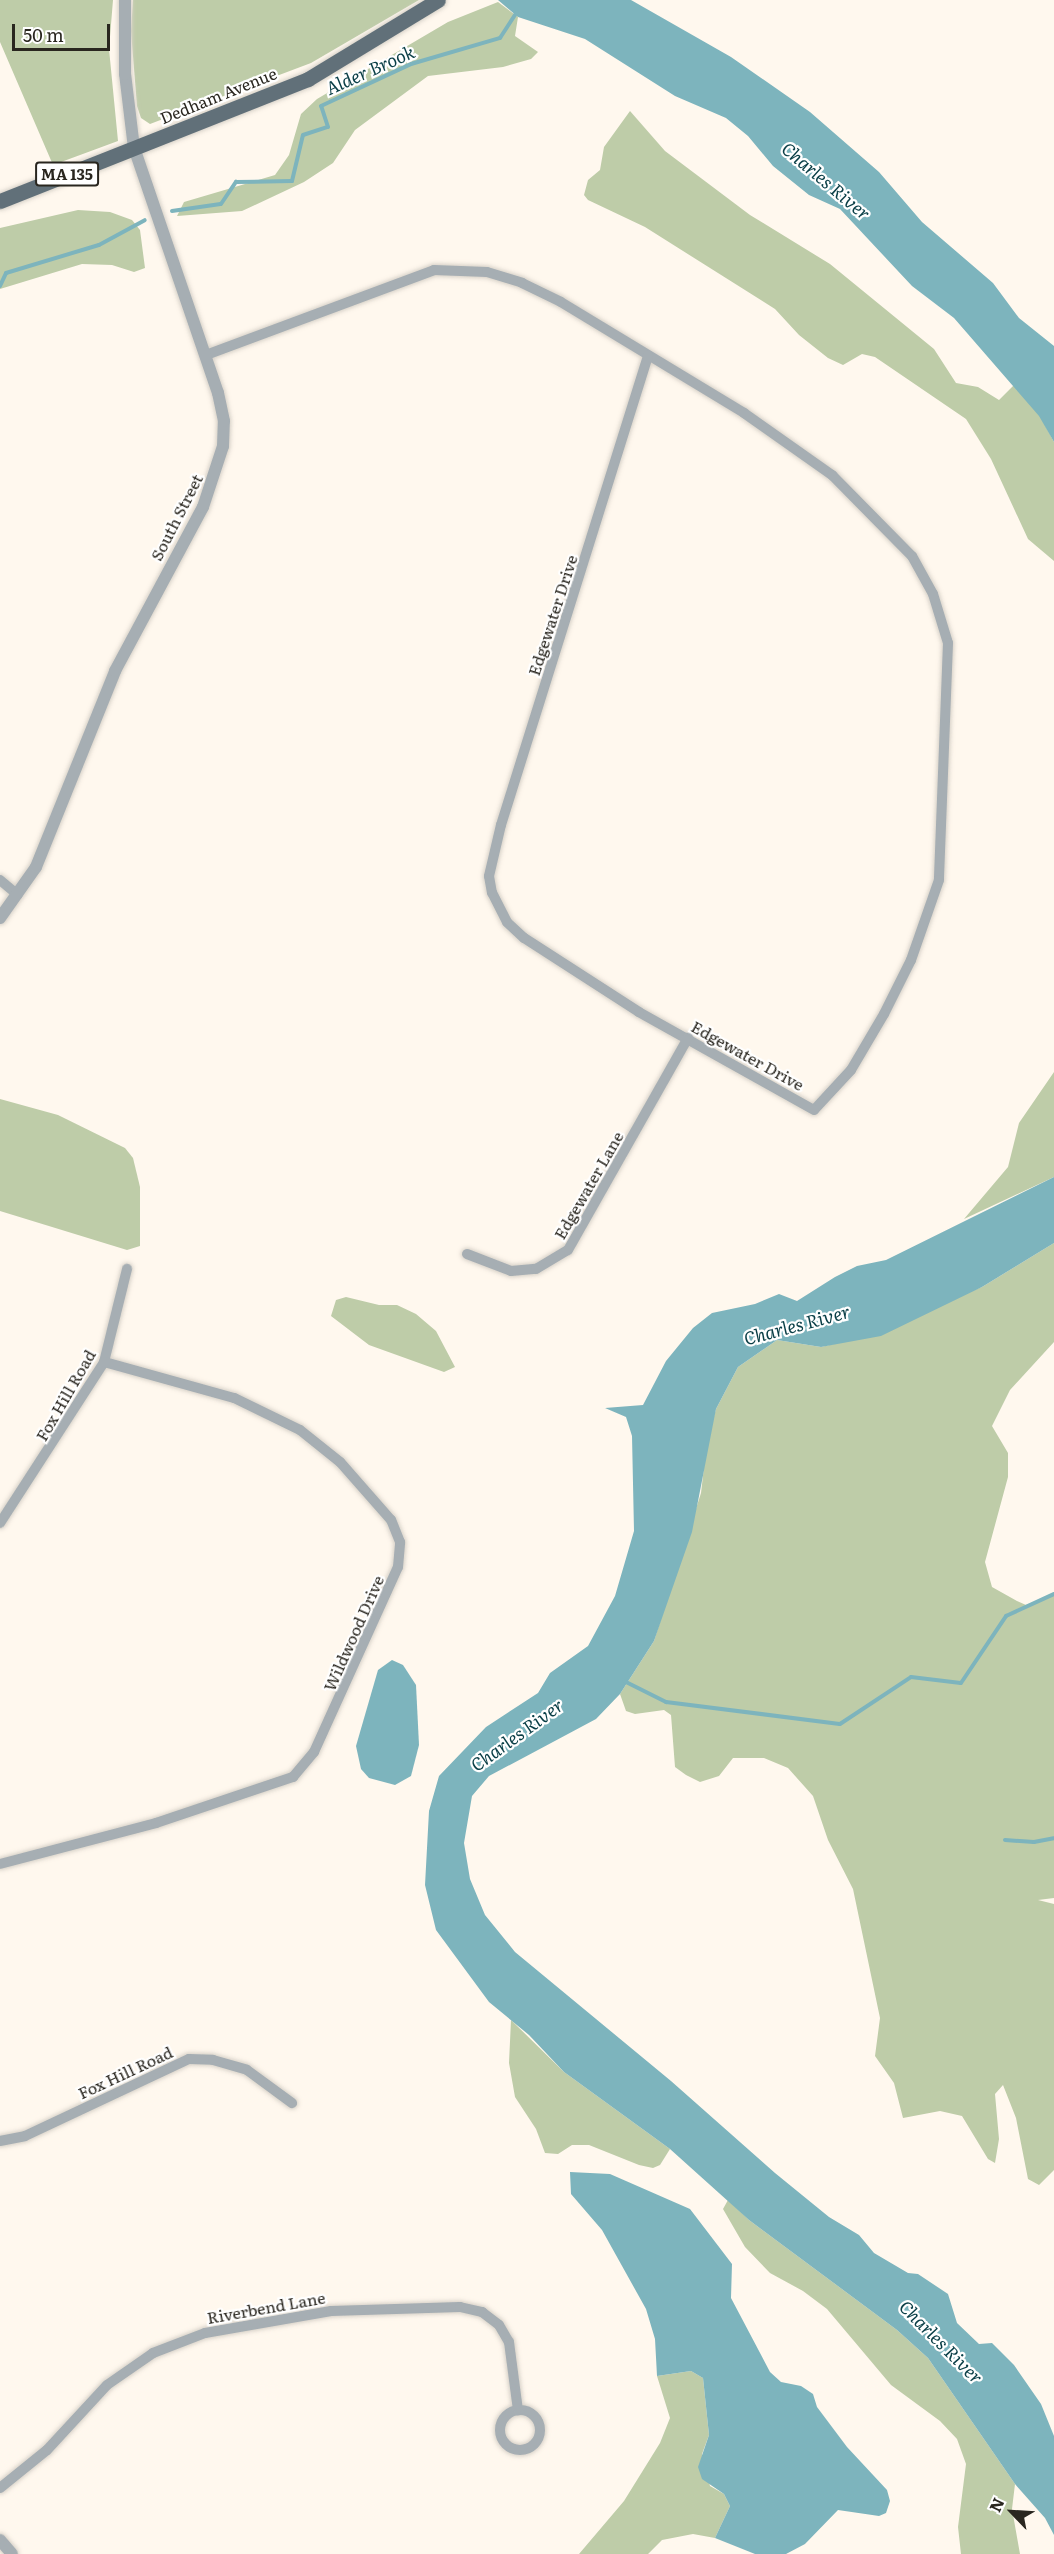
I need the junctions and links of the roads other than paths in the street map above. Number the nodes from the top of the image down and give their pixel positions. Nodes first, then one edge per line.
1 (124, 0) edge
2 (438, 0) edge
3 (134, 148) junction
4 (0, 201) edge
5 (206, 355) junction
6 (648, 355) junction
7 (0, 880) edge
8 (18, 895) junction
9 (0, 918) edge
10 (687, 1038) junction
11 (467, 1254) dead end
12 (127, 1269) dead end
13 (104, 1362) junction
14 (0, 1524) edge
15 (0, 1864) edge
16 (292, 2103) dead end
17 (0, 2141) edge
18 (518, 2410) dead end
19 (0, 2488) edge
20 (0, 2540) edge
21 (12, 2554) edge

1 - 3 street, South Street
2 - 3 main road, Dedham Avenue / MA 135
3 - 4 main road, Dedham Avenue / MA 135
3 - 5 street, South Street
5 - 6 street, Edgewater Drive
5 - 8 street, South Street
6 - 10 street, Edgewater Drive
6 - 10 street, Edgewater Drive
7 - 8 street
8 - 9 street, South Street
10 - 11 street, Edgewater Lane
12 - 13 street, Fox Hill Road
13 - 14 street, Fox Hill Road
13 - 15 street, Wildwood Drive
16 - 17 street, Fox Hill Road
18 - 19 street, Riverbend Lane
20 - 21 street

